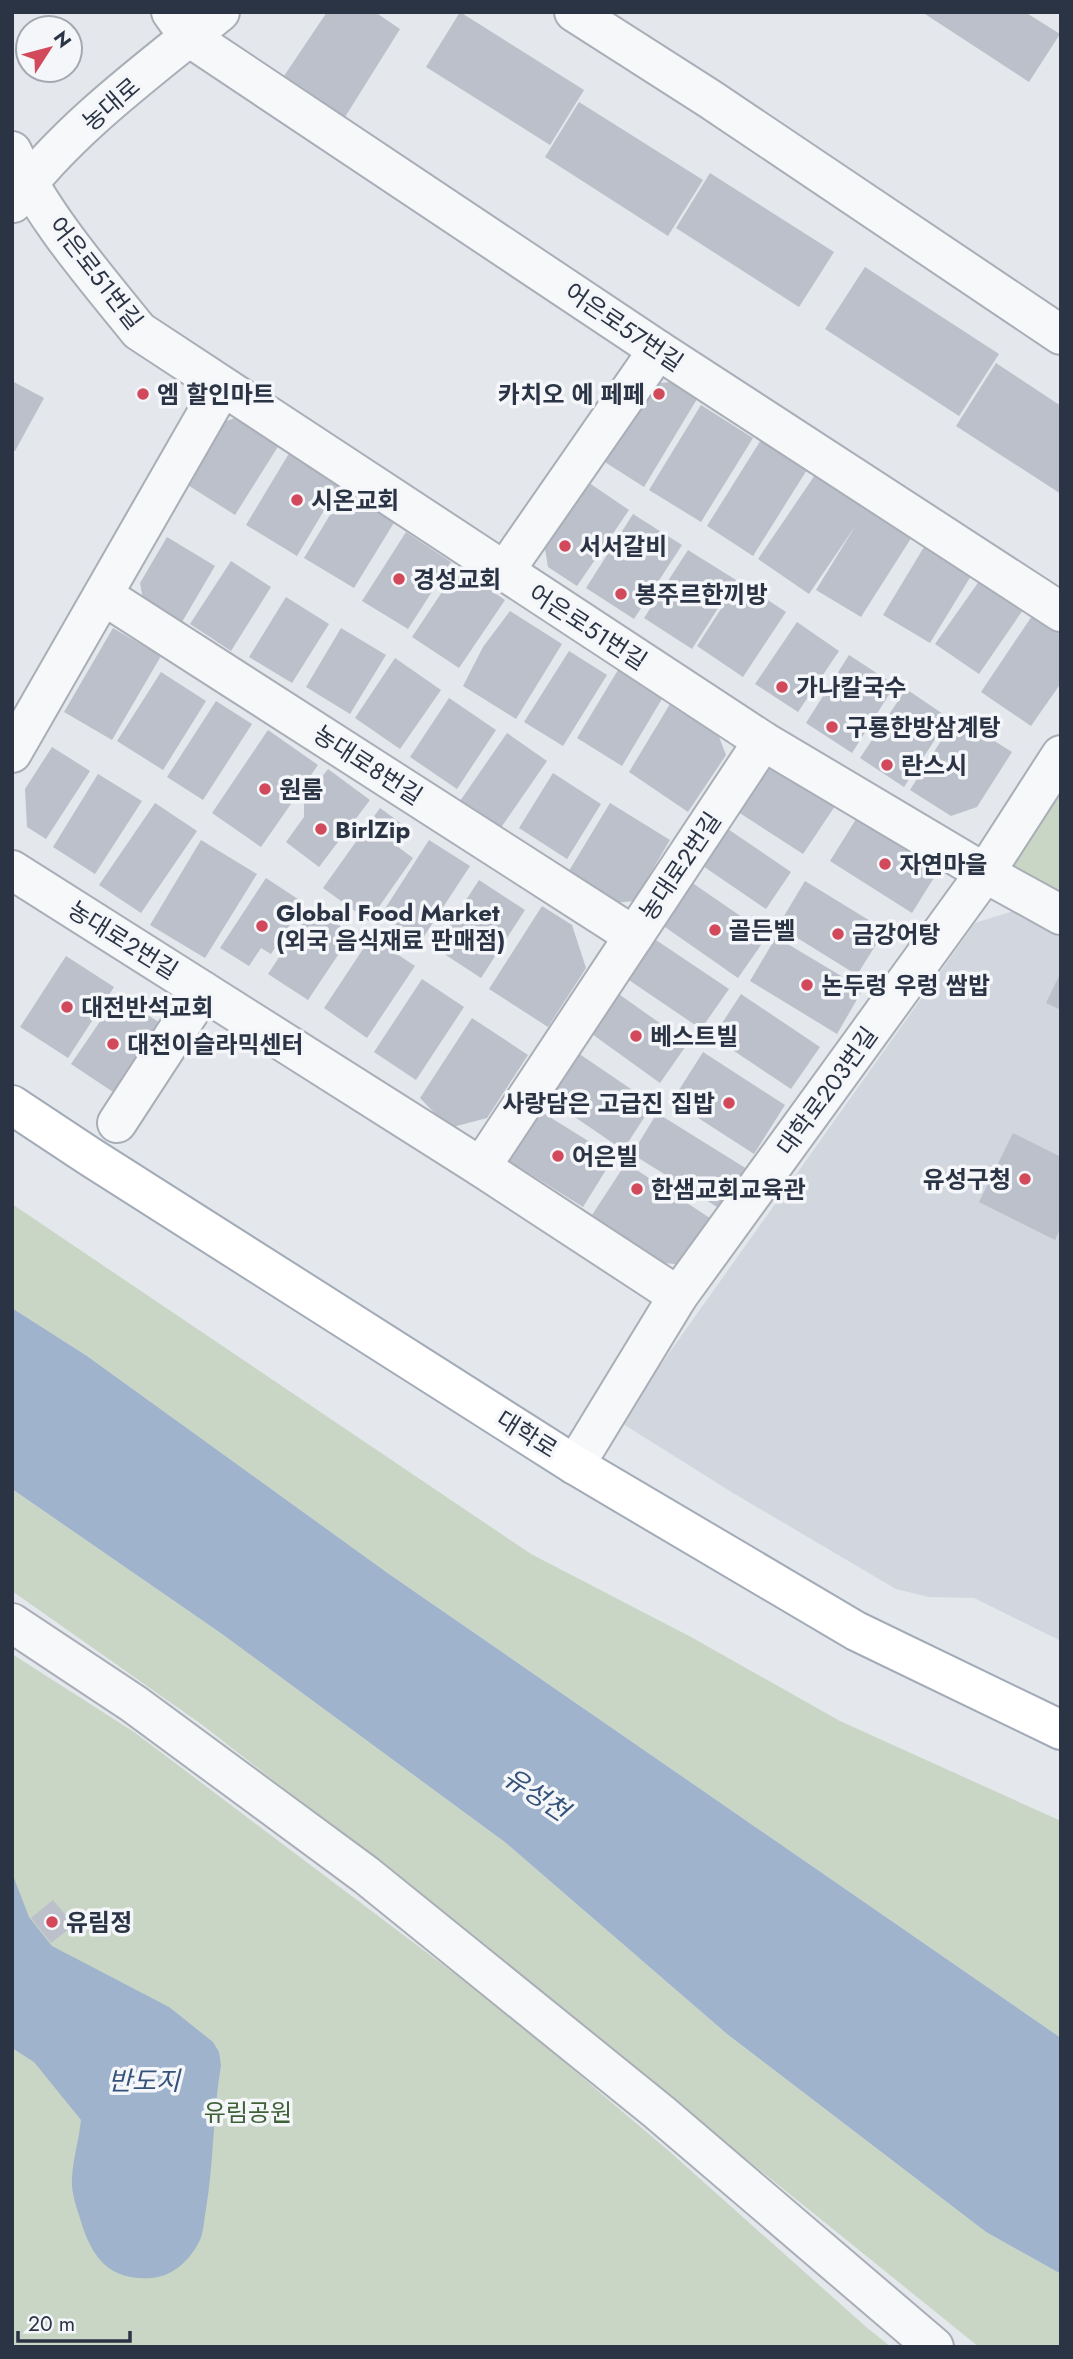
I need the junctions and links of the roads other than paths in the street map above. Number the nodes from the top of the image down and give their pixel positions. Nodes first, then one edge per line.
1 (220, 12) edge
2 (574, 12) edge
3 (180, 25) edge
4 (17, 179) edge
5 (1061, 335) edge
6 (658, 350) junction
7 (222, 387) junction
8 (504, 572) junction
9 (103, 595) junction
10 (1061, 612) edge
11 (763, 741) junction
12 (12, 753) edge
13 (1061, 755) edge
14 (12, 870) edge
15 (985, 873) junction
16 (1061, 915) edge
17 (634, 936) junction
18 (203, 991) junction
19 (12, 1105) edge
20 (117, 1123) dead end
21 (481, 1167) junction
22 (678, 1296) junction
23 (575, 1465) junction
24 (12, 1623) edge
25 (1061, 1730) edge
26 (934, 2347) edge

1 - 3 street, 농대로
2 - 5 street
3 - 4 street, 농대로
3 - 6 street, 어은로57번길
4 - 7 street, 어은로51번길
6 - 8 street
6 - 10 street, 어은로57번길
7 - 8 street, 어은로51번길
7 - 9 street
8 - 11 street, 어은로51번길
9 - 12 street
9 - 17 street, 농대로8번길
11 - 15 street, 어은로51번길
11 - 17 street, 농대로2번길
13 - 15 street, 대학로203번길
14 - 18 street, 농대로2번길
15 - 16 street, 어은로51번길
15 - 22 street, 대학로203번길
17 - 21 street, 농대로2번길
18 - 20 street
18 - 21 street, 농대로2번길
19 - 23 main road, 대학로
21 - 22 street, 농대로2번길
22 - 23 street, 대학로203번길
23 - 25 main road, 대학로
24 - 26 street

